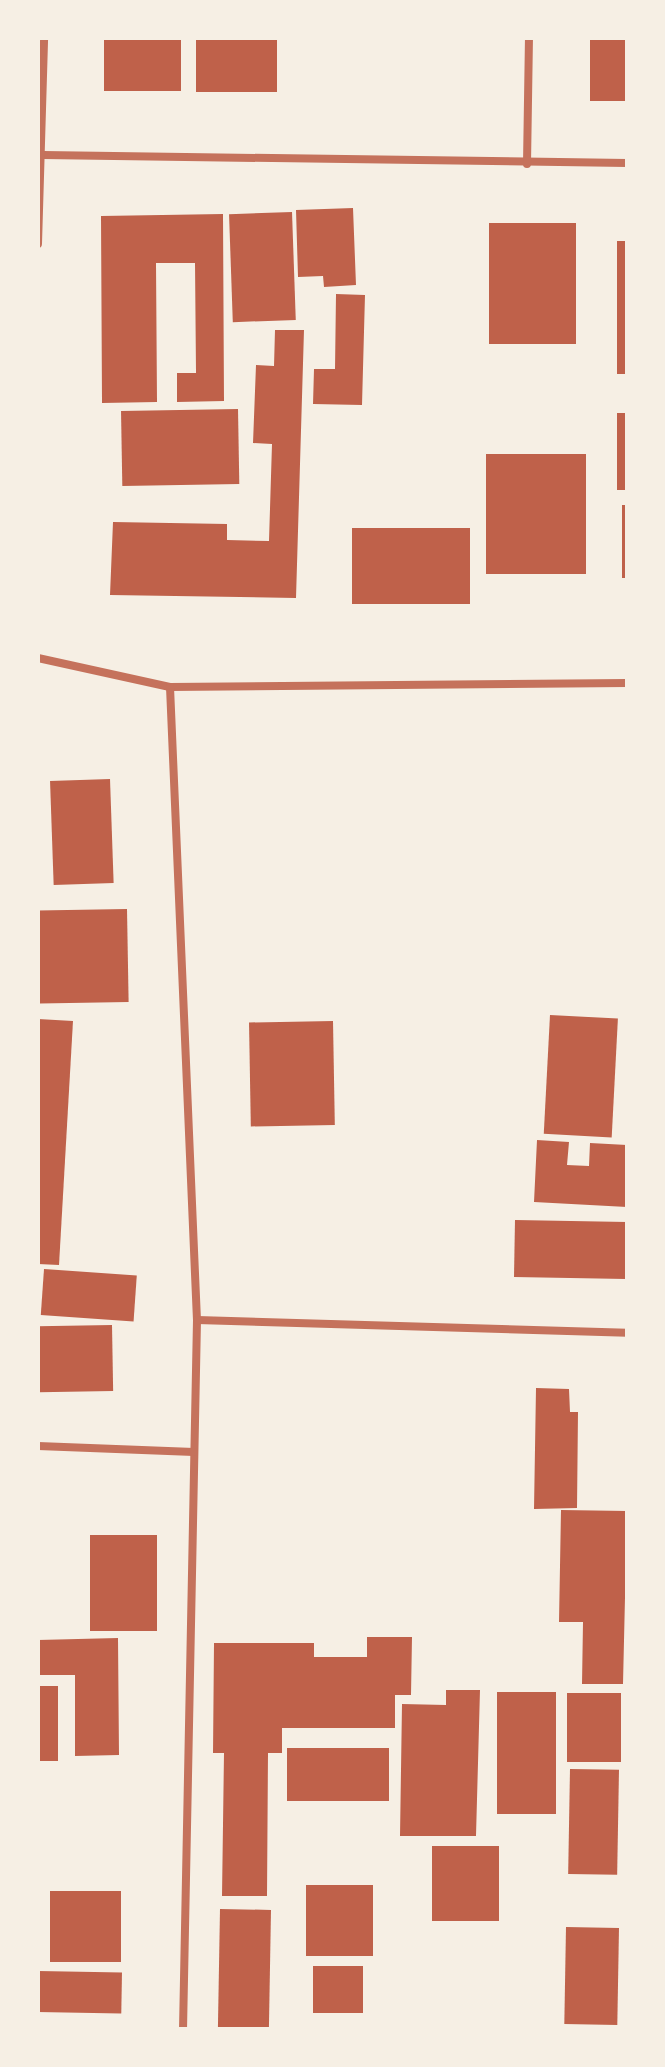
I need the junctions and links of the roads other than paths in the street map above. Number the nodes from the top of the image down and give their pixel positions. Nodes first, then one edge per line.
1 (44, 38) edge
2 (529, 38) edge
3 (43, 155) junction
4 (627, 163) edge
5 (527, 164) junction
6 (38, 244) edge
7 (38, 658) edge
8 (627, 683) edge
9 (170, 687) junction
10 (197, 1320) junction
11 (627, 1333) edge
12 (38, 1446) edge
13 (194, 1452) junction
14 (183, 2029) edge

1 - 3 street
2 - 5 street
3 - 5 street
3 - 6 street
4 - 5 street
7 - 9 street
8 - 9 street
9 - 10 street
10 - 11 street
10 - 13 street
12 - 13 street
13 - 14 street

